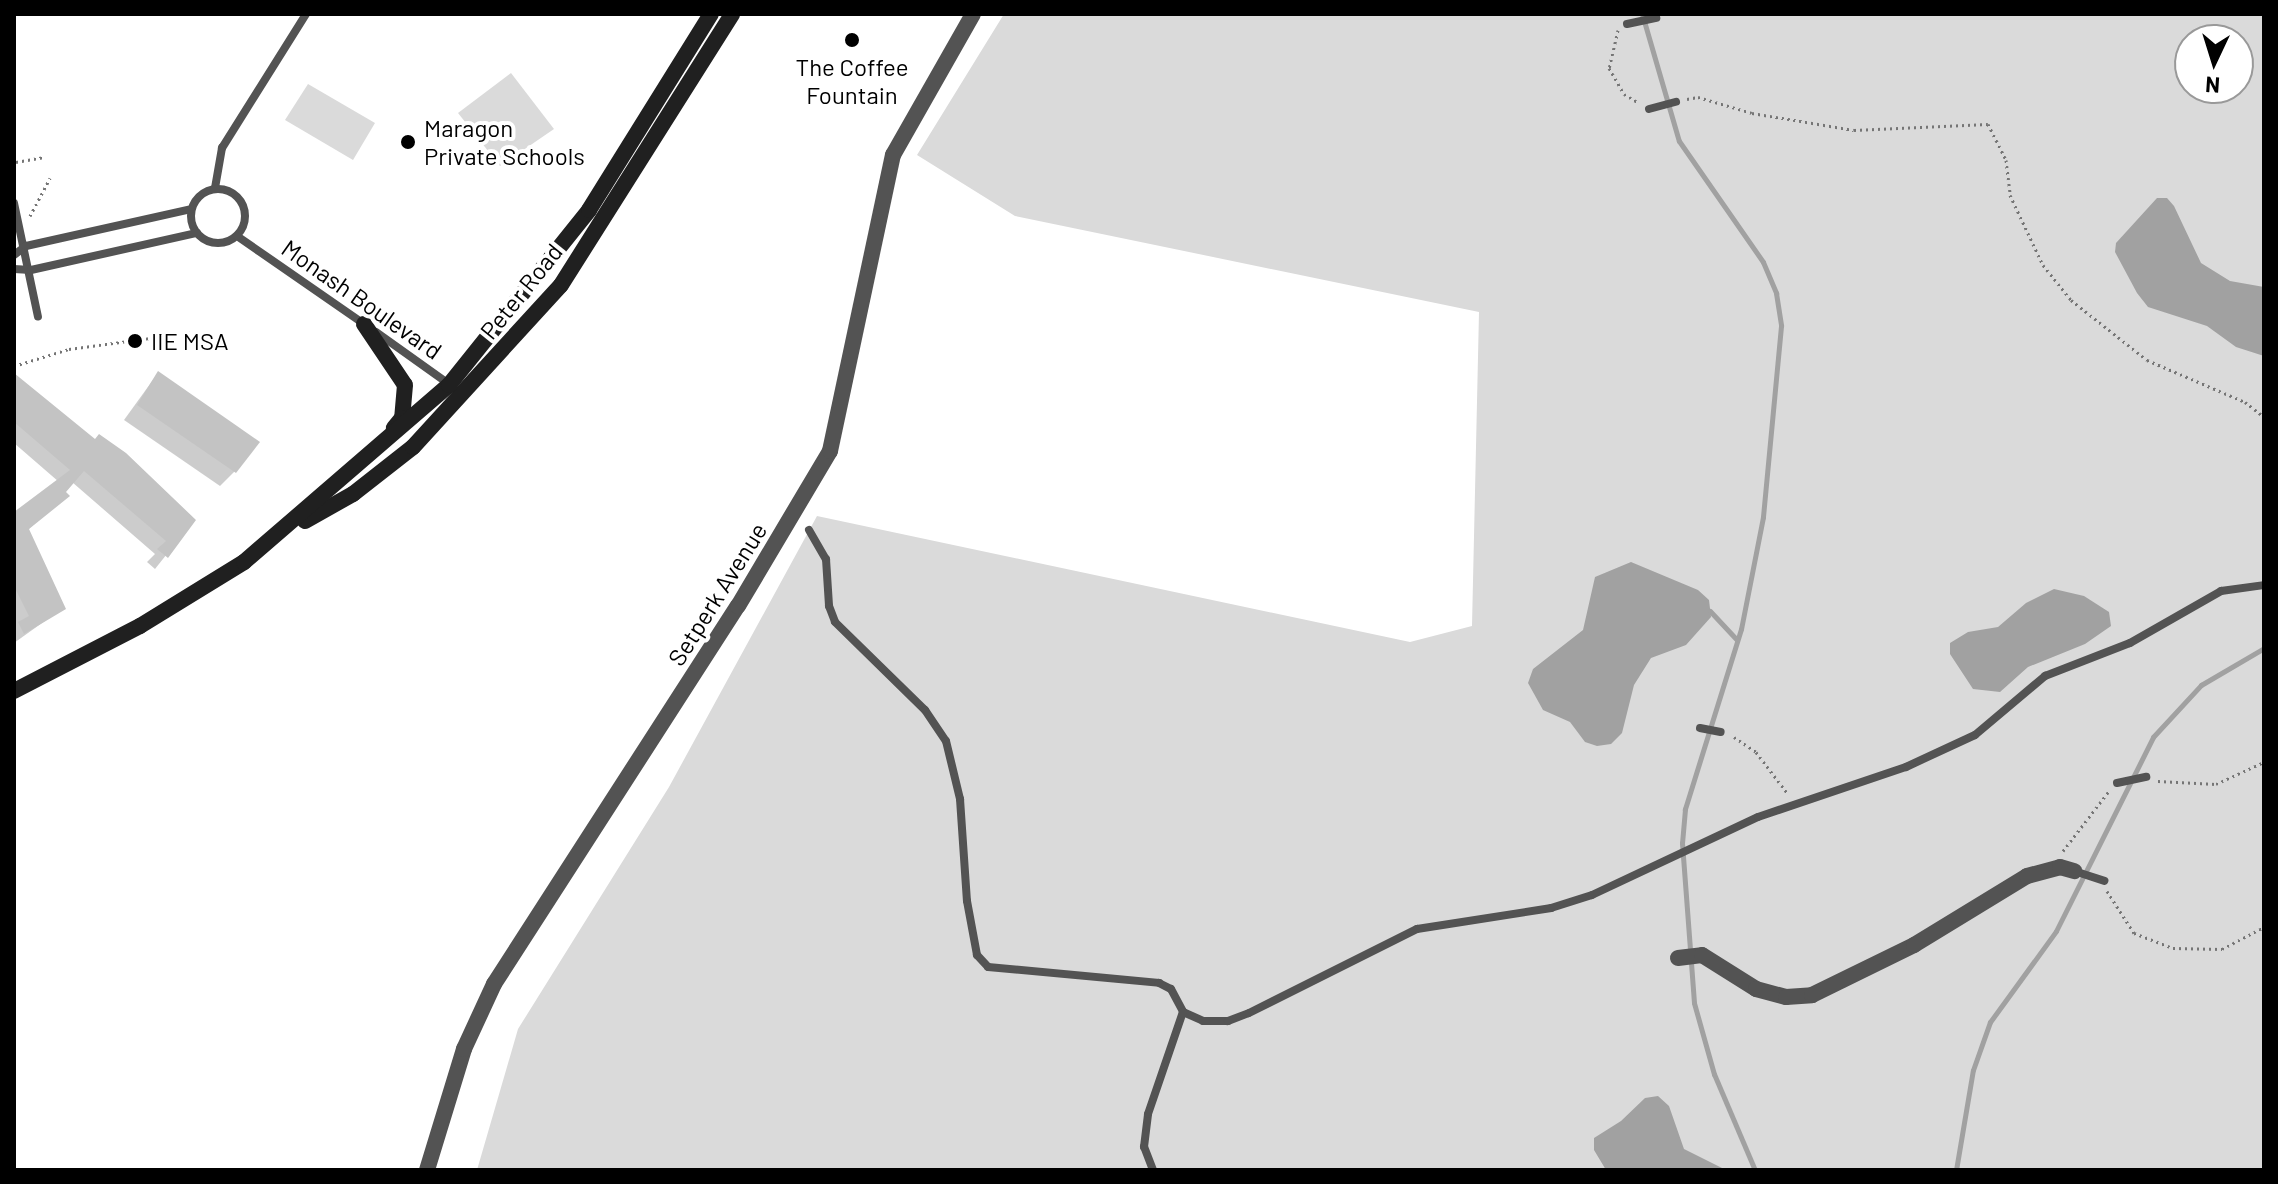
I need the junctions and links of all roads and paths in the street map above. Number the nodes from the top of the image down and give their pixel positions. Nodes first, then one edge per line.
1 (306, 14) edge
2 (711, 14) edge
3 (732, 14) edge
4 (973, 14) edge
5 (1656, 18) dead end
6 (1630, 23) joint
7 (1698, 97) dead end
8 (1676, 102) dead end
9 (1651, 108) joint
10 (45, 157) dead end
11 (16, 162) dead end
12 (50, 178) dead end
13 (215, 188) junction
14 (14, 203) edge
15 (191, 209) junction
16 (30, 216) dead end
17 (197, 233) junction
18 (237, 236) junction
19 (26, 246) junction
20 (14, 255) edge
21 (14, 269) edge
22 (31, 270) junction
23 (38, 317) dead end
24 (364, 324) junction
25 (194, 332) dead end
26 (14, 366) edge
27 (449, 385) junction
28 (464, 398) junction
29 (2264, 417) edge
30 (376, 452) junction
31 (809, 530) dead end
32 (280, 535) junction
33 (2264, 585) edge
34 (14, 691) edge
35 (1700, 728) dead end
36 (1721, 732) dead end
37 (1731, 736) dead end
38 (2264, 762) edge
39 (2145, 777) joint
40 (2117, 783) joint
41 (1796, 803) junction
42 (2057, 856) dead end
43 (2074, 871) joint
44 (2101, 880) joint
45 (2264, 927) edge
46 (1678, 958) dead end
47 (1183, 1012) junction
48 (427, 1170) edge
49 (1153, 1170) edge

1 - 13 lane
2 - 27 main road, Peter Road
3 - 28 main road, Peter Road
4 - 48 street, Setperk Avenue
5 - 6 lane
6 - 9 path
7 - 29 path
8 - 9 lane
10 - 11 path
12 - 16 path
13 - 15 lane
13 - 18 lane
14 - 19 lane
15 - 17 lane
15 - 19 lane
17 - 18 lane
17 - 22 lane
18 - 24 lane, Monash Boulevard
19 - 20 lane
19 - 22 lane
21 - 22 lane
22 - 23 lane
24 - 27 lane, Monash Boulevard
24 - 30 main road
25 - 26 path
27 - 28 lane, Monash Boulevard
27 - 30 main road, Peter Road
28 - 32 main road, Peter Road
30 - 32 main road, Peter Road
31 - 47 lane
32 - 34 main road, Peter Road
33 - 41 lane
35 - 36 lane
37 - 41 path
38 - 39 path
39 - 40 lane
40 - 42 path
41 - 47 lane
43 - 44 lane
43 - 46 street
44 - 45 path
47 - 49 lane

